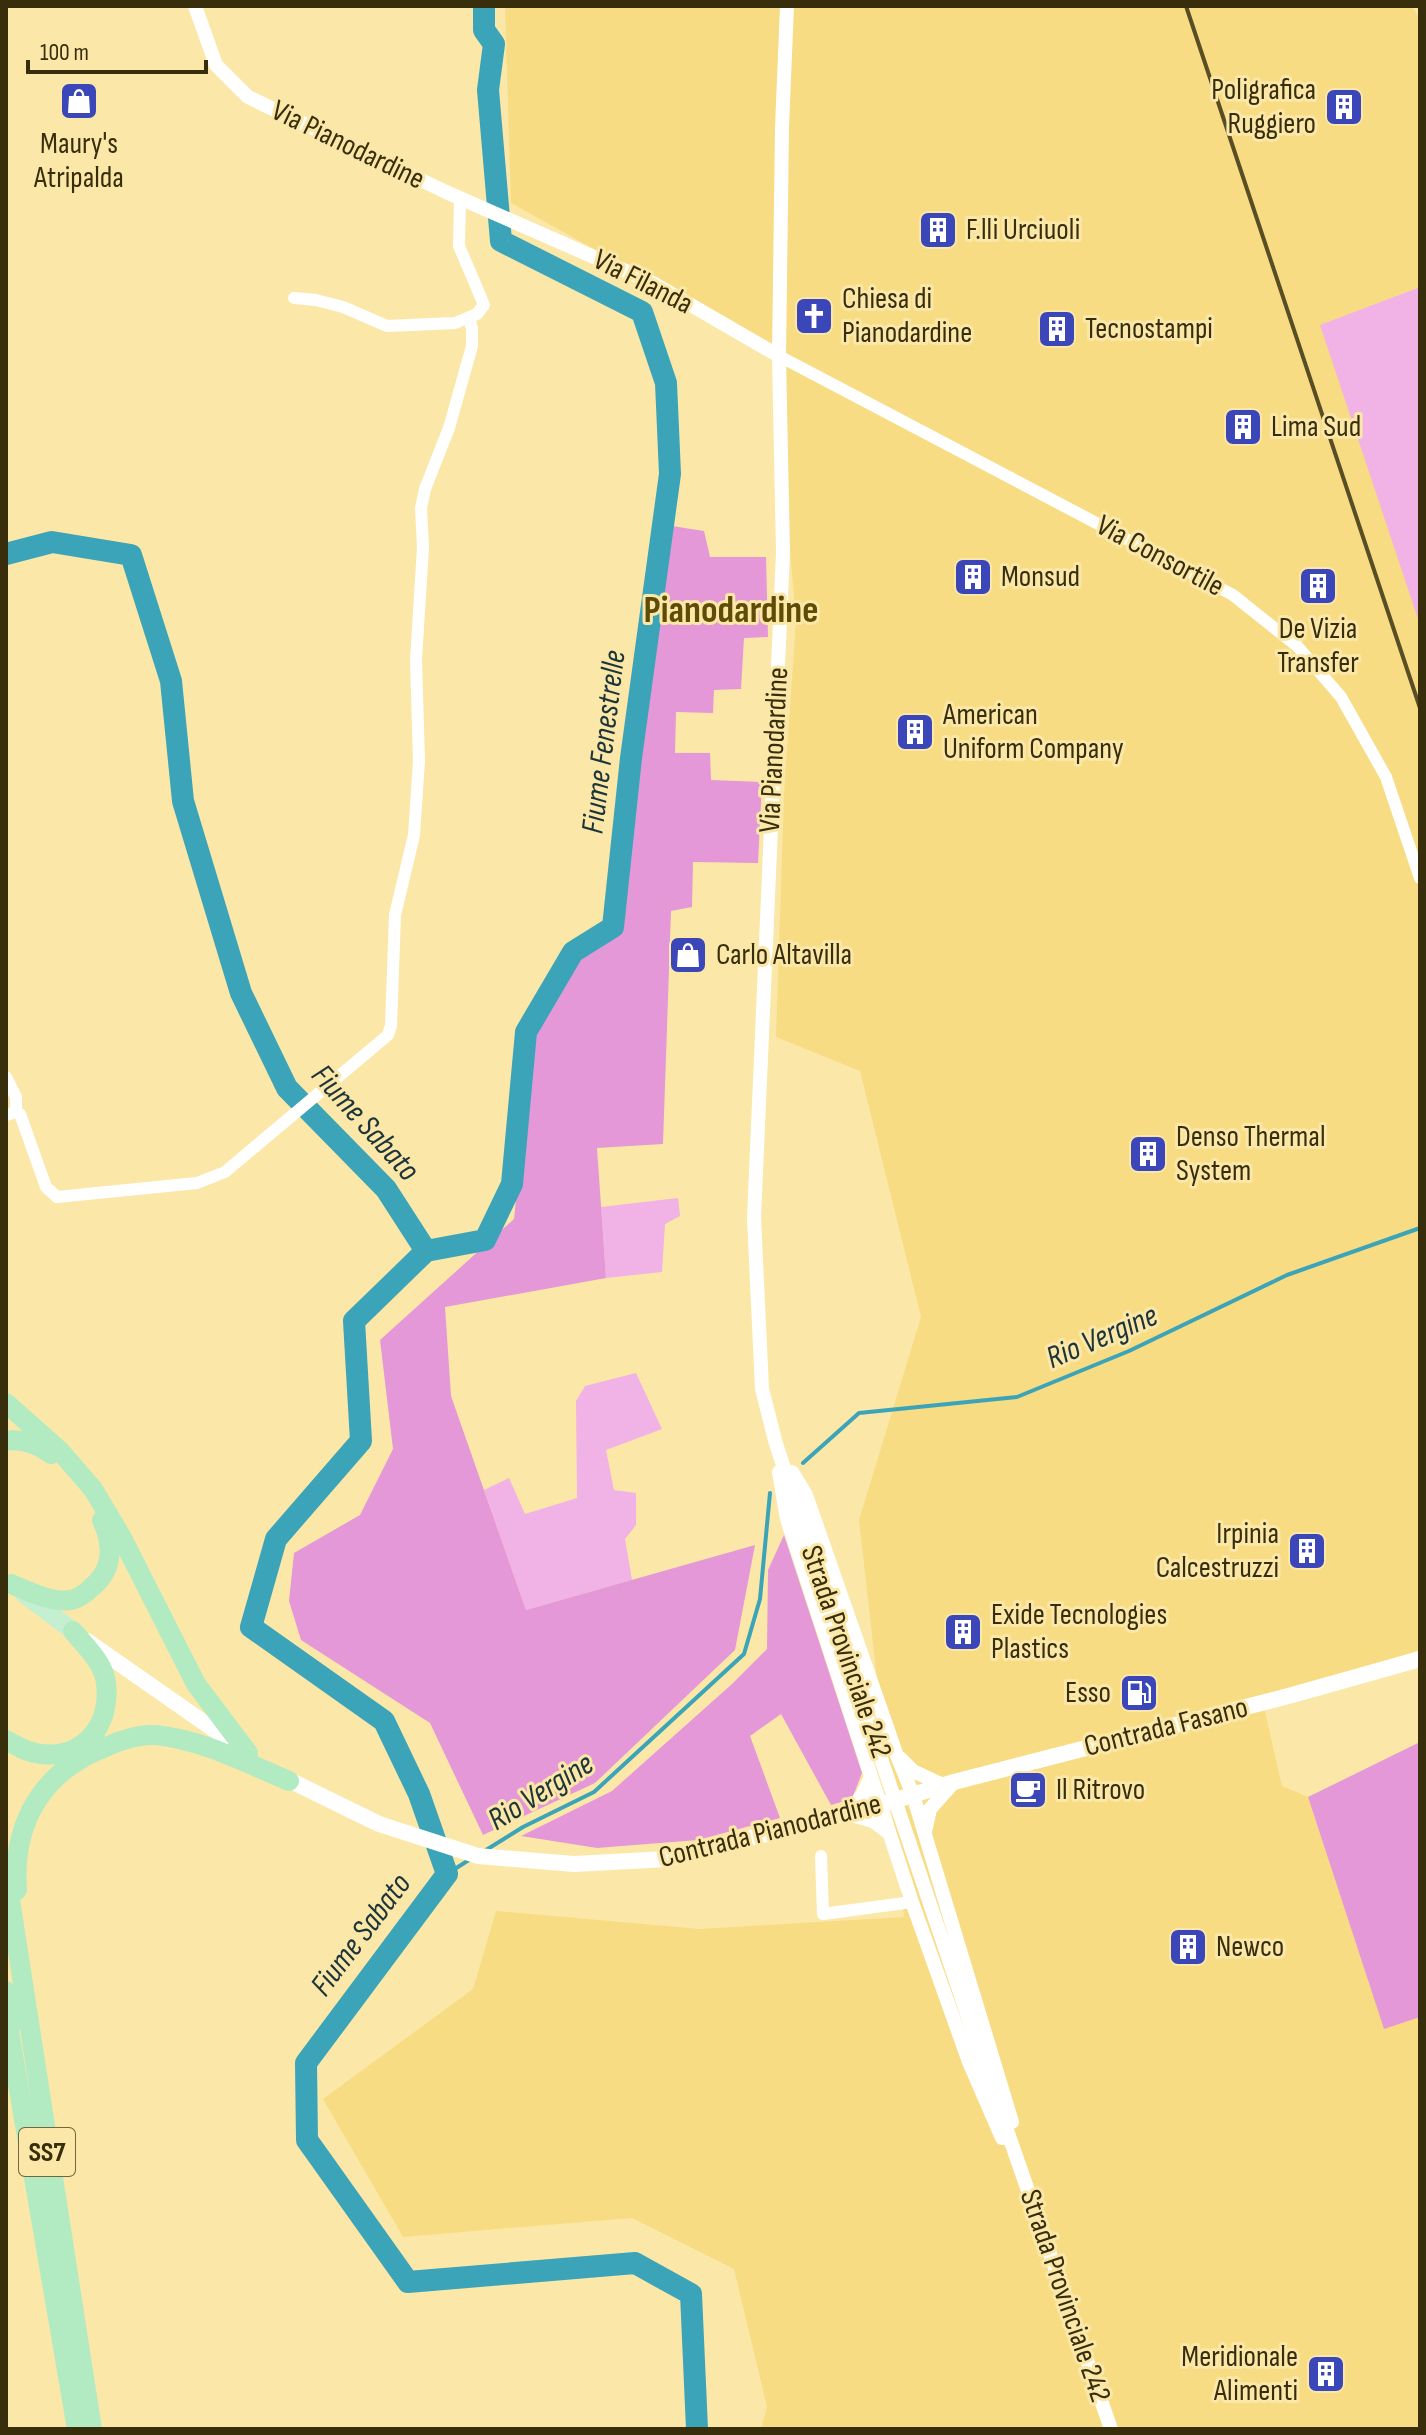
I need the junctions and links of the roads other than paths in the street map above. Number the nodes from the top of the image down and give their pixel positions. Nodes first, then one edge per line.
1 (195, 6) edge
2 (787, 6) edge
3 (460, 198) junction
4 (503, 217) joint
5 (294, 298) dead end
6 (469, 317) junction
7 (779, 356) junction
8 (1420, 878) edge
9 (6, 1077) edge
10 (11, 1113) edge
11 (6, 1403) edge
12 (6, 1441) edge
13 (776, 1444) junction
14 (8, 1582) edge
15 (73, 1631) junction
16 (1420, 1659) edge
17 (6, 1740) edge
18 (248, 1753) junction
19 (896, 1753) junction
20 (871, 1777) junction
21 (289, 1781) junction
22 (948, 1784) junction
23 (913, 1795) junction
24 (880, 1805) junction
25 (848, 1814) junction
26 (889, 1833) junction
27 (925, 1833) junction
28 (821, 1856) dead end
29 (6, 1874) edge
30 (912, 1902) junction
31 (15, 1990) edge
32 (6, 2014) edge
33 (11, 2076) edge
34 (1019, 2164) junction
35 (77, 2429) edge
36 (92, 2429) edge
37 (1111, 2429) edge

1 - 3 street, Via Pianodardine
2 - 7 street, Via Pianodardine
3 - 4 street, Via Pianodardine
3 - 6 street
4 - 7 street, Via Filanda
5 - 6 street
6 - 10 street
7 - 8 street, Via Consortile
7 - 13 street, Via Pianodardine
9 - 10 street
11 - 18 highway
12 - 14 highway
13 - 19 street
13 - 20 street
13 - 34 street, Strada Provinciale 242
14 - 15 main road
15 - 17 highway
15 - 18 main road, Contrada Pianodardine
16 - 22 main road, Contrada Fasano
18 - 21 main road, Contrada Pianodardine
19 - 22 street
19 - 23 street
20 - 24 street
20 - 25 street
21 - 25 main road, Contrada Pianodardine
21 - 31 highway
22 - 23 main road, Contrada Fasano
22 - 27 street
23 - 24 main road, Contrada Pianodardine
23 - 27 street
24 - 25 main road, Contrada Pianodardine
24 - 26 street
25 - 26 street
26 - 30 street
27 - 34 street
28 - 30 street
29 - 31 highway, SS7
30 - 34 street
31 - 33 highway
31 - 36 highway, SS7
32 - 33 highway, SS7
33 - 35 highway, SS7
34 - 37 street, Strada Provinciale 242

